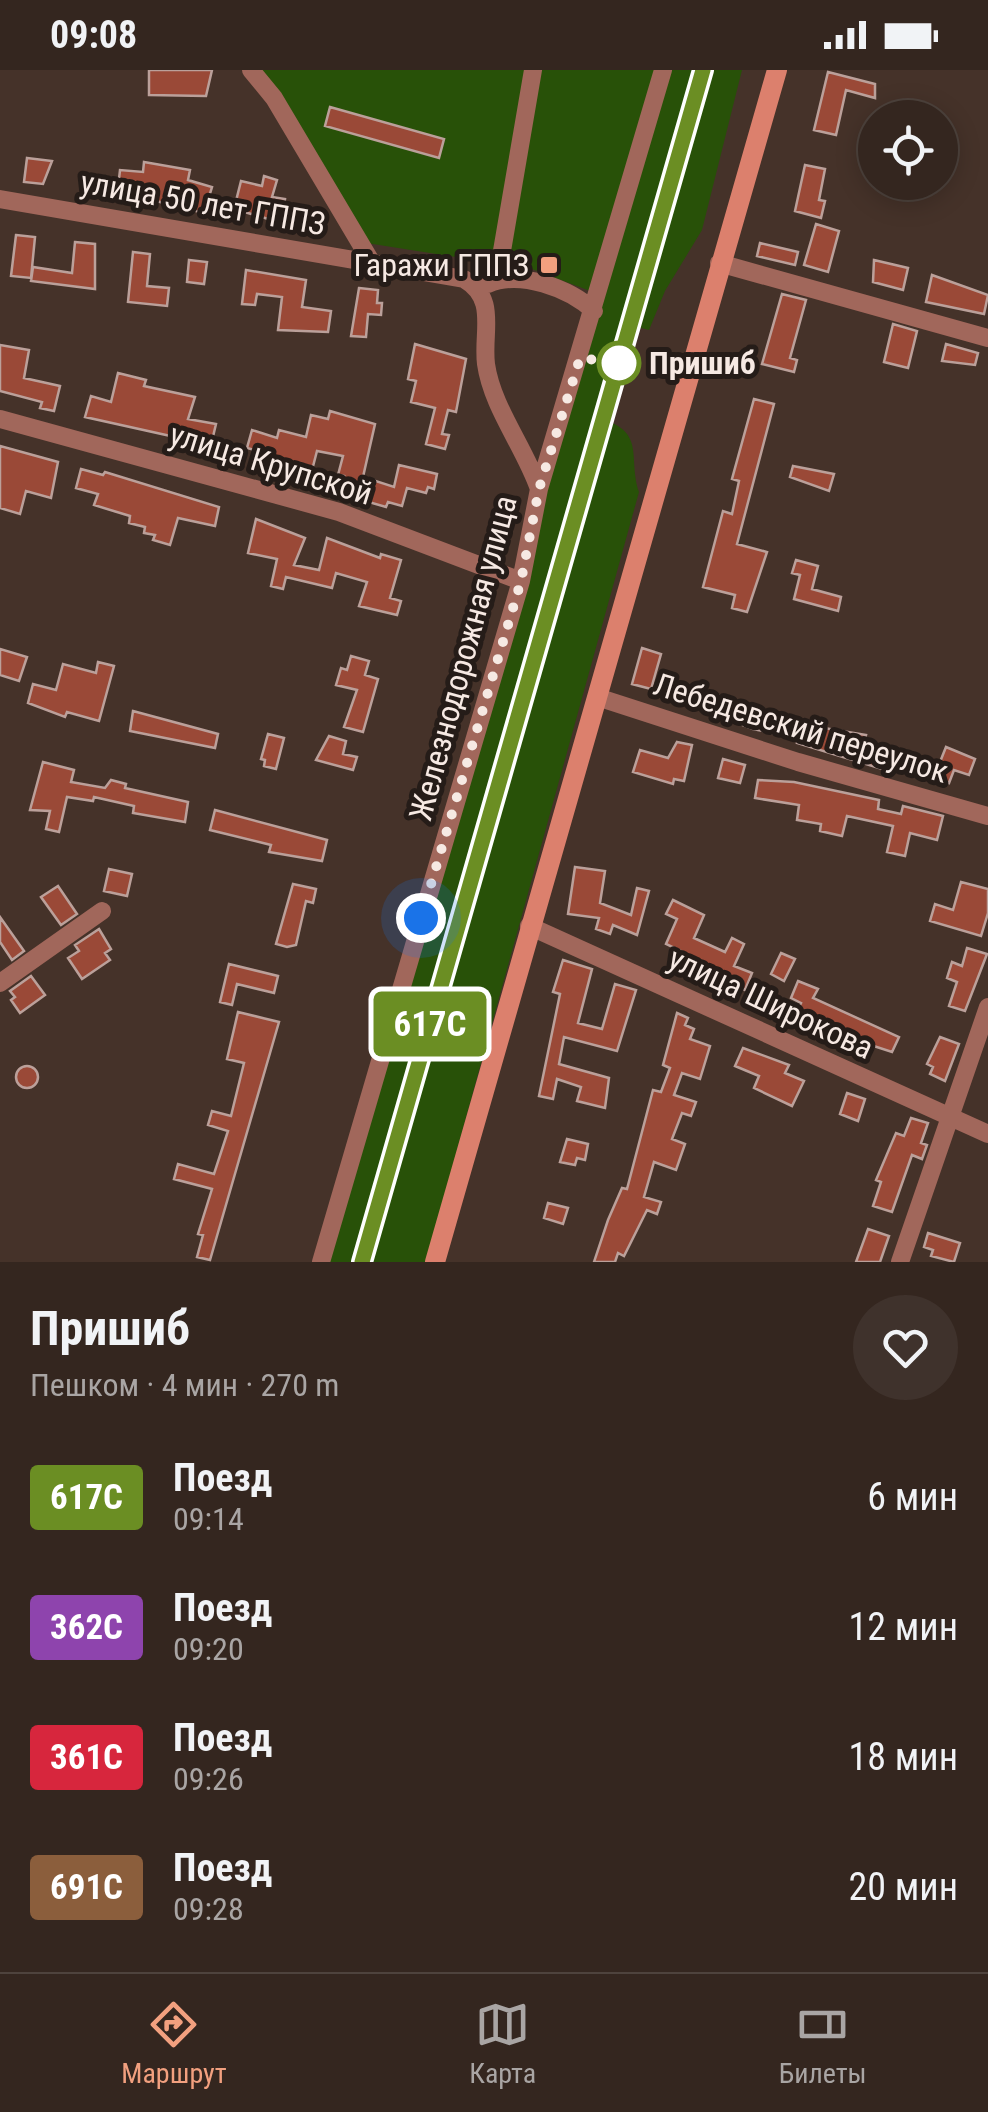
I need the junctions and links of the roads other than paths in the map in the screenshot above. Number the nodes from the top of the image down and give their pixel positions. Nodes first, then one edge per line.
1 (251, 70) edge
2 (533, 70) edge
3 (663, 70) edge
4 (777, 70) edge
5 (0, 199) edge
6 (372, 263) junction
7 (720, 264) junction
8 (497, 280) junction
9 (478, 288) junction
10 (594, 311) junction
11 (988, 338) edge
12 (0, 419) edge
13 (539, 489) junction
14 (521, 581) junction
15 (597, 697) junction
16 (988, 816) edge
17 (102, 911) dead end
18 (529, 926) junction
19 (0, 983) edge
20 (988, 1007) edge
21 (949, 1119) junction
22 (988, 1134) edge
23 (321, 1262) edge
24 (435, 1262) edge
25 (900, 1262) edge

1 - 6 street
2 - 8 street
3 - 10 street, Железнодорожная улица
4 - 7 main road
5 - 6 street, улица 50 лет ГППЗ
6 - 9 street, улица 50 лет ГППЗ
7 - 11 street
7 - 15 main road
8 - 9 street
8 - 10 street
9 - 13 street
10 - 13 street, Железнодорожная улица
12 - 14 street, улица Крупской
13 - 14 street, Железнодорожная улица
14 - 23 street, Железнодорожная улица
15 - 16 street, Лебедевский переулок
15 - 18 main road
17 - 19 street
18 - 21 street, улица Широкова
18 - 24 main road
20 - 21 street
21 - 22 street, улица Широкова
21 - 25 street

